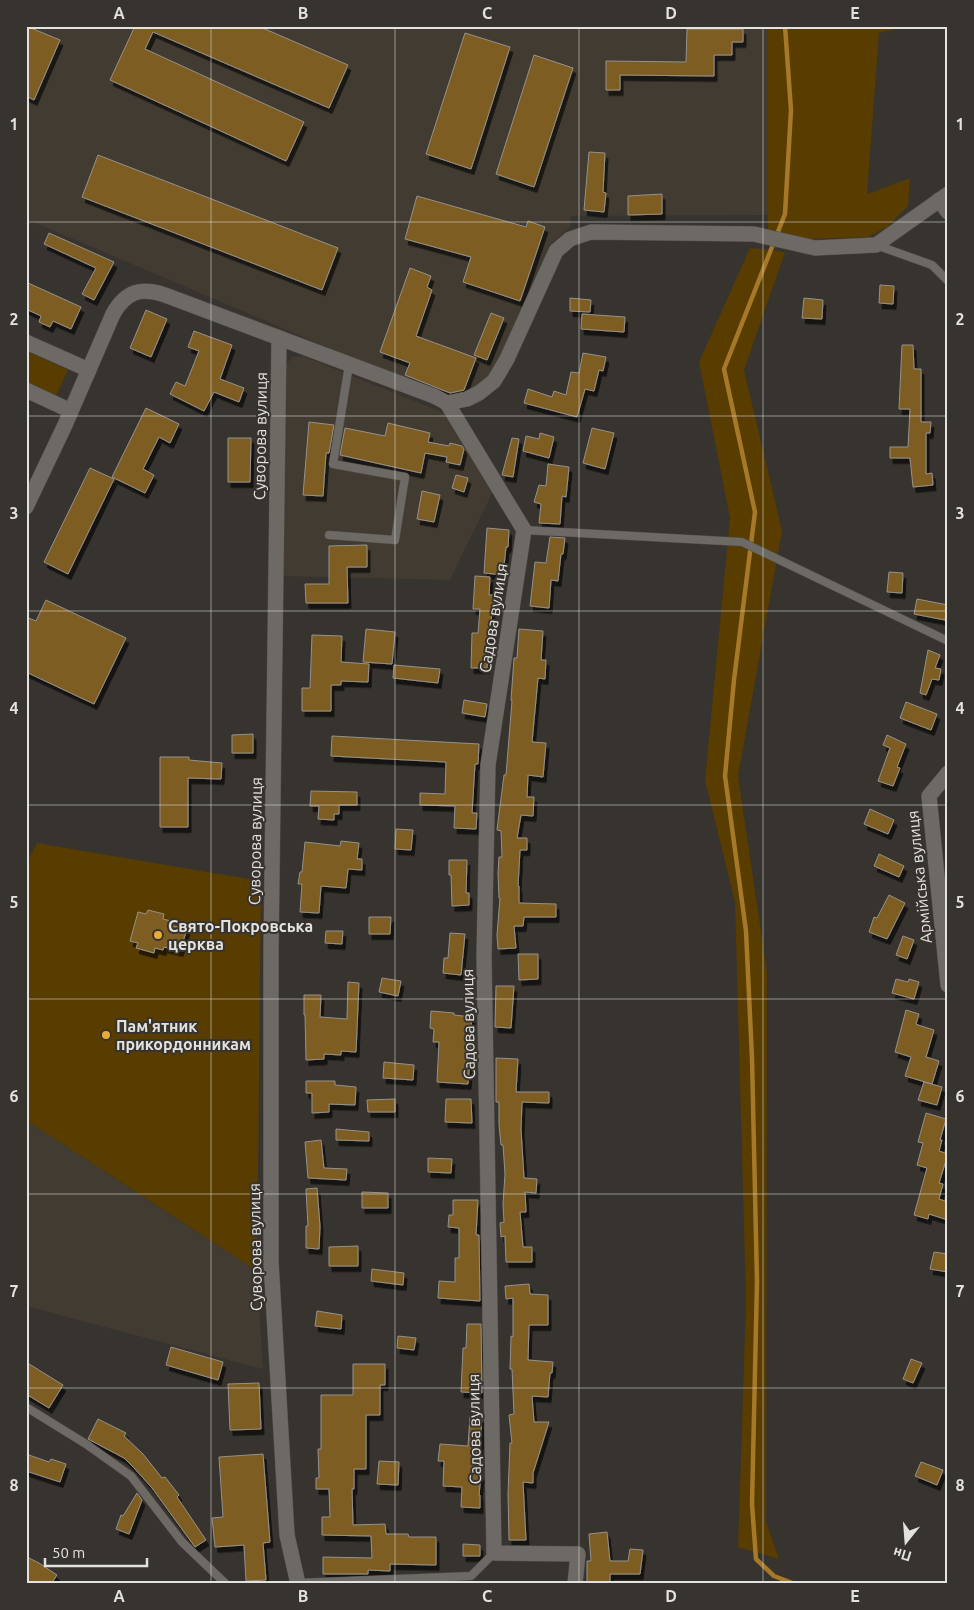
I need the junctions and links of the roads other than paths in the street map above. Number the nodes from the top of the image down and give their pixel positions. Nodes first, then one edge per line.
1 (943, 197) edge
2 (948, 212) edge
3 (876, 245) junction
4 (948, 281) edge
5 (279, 338) junction
6 (26, 342) edge
7 (349, 365) junction
8 (89, 370) junction
9 (26, 390) edge
10 (448, 404) junction
11 (71, 411) junction
12 (26, 507) edge
13 (524, 530) junction
14 (329, 535) dead end
15 (948, 641) edge
16 (948, 773) edge
17 (948, 985) edge
18 (26, 1407) edge
19 (494, 1553) junction
20 (297, 1583) edge
21 (226, 1584) edge
22 (575, 1584) edge

1 - 2 street
1 - 3 street
3 - 4 lane
3 - 10 street
5 - 7 street
5 - 8 street
5 - 20 street, Суворова вулиця
6 - 8 street
7 - 10 street
7 - 14 lane
8 - 11 street
9 - 11 street
10 - 13 street
11 - 12 street
13 - 15 lane
13 - 19 street, Садова вулиця
16 - 17 street, Армійська вулиця
18 - 21 lane
19 - 20 lane
19 - 22 street

